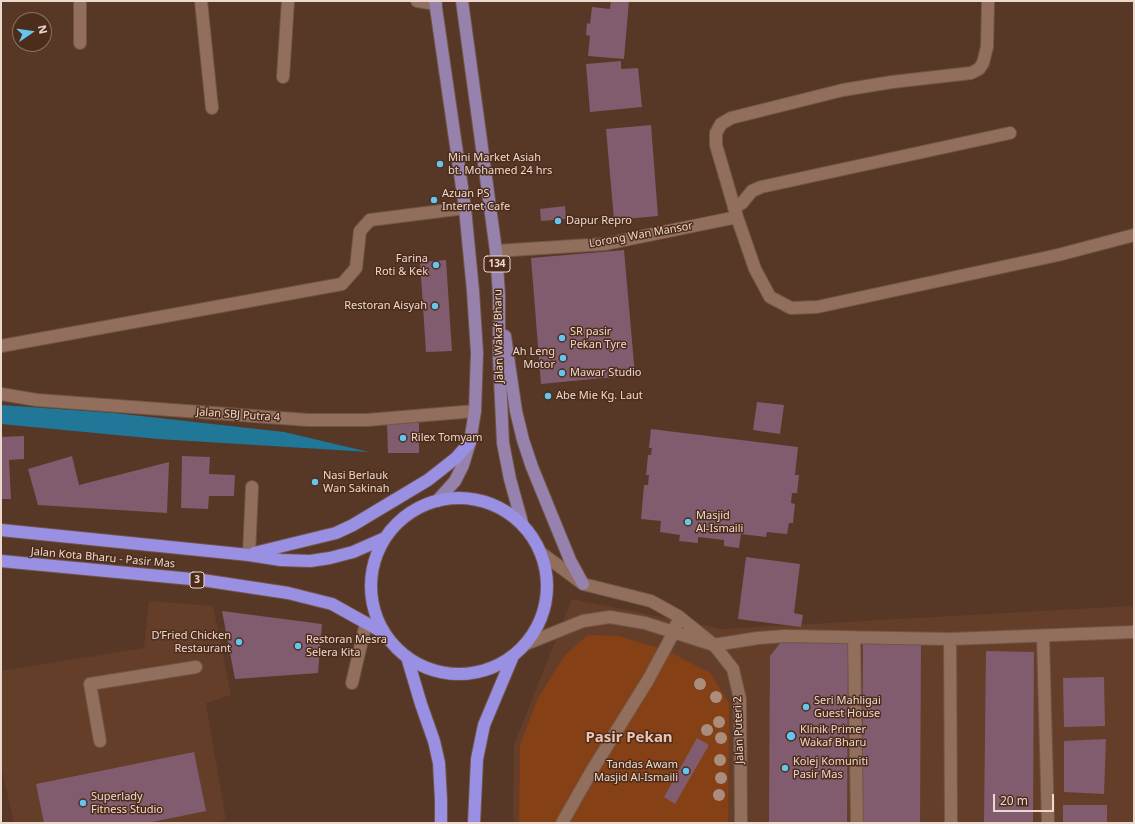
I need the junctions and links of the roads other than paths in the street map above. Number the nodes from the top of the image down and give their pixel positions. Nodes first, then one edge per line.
1 (80, 1) edge
2 (201, 1) edge
3 (288, 1) edge
4 (416, 1) edge
5 (462, 1) edge
6 (988, 1) edge
7 (436, 2) edge
8 (80, 43) dead end
9 (283, 77) dead end
10 (212, 108) dead end
11 (1010, 133) dead end
12 (465, 208) junction
13 (736, 213) junction
14 (1134, 235) edge
15 (496, 251) junction
16 (499, 295) junction
17 (1, 346) edge
18 (1, 394) edge
19 (474, 411) junction
20 (470, 442) junction
21 (252, 487) dead end
22 (437, 501) junction
23 (523, 526) junction
24 (1, 530) edge
25 (386, 538) junction
26 (540, 552) junction
27 (249, 555) junction
28 (1, 561) edge
29 (583, 584) junction
30 (678, 616) junction
31 (366, 623) junction
32 (674, 632) junction
33 (1134, 632) edge
34 (384, 633) junction
35 (1043, 636) junction
36 (854, 638) junction
37 (950, 639) junction
38 (526, 644) junction
39 (714, 644) junction
40 (513, 656) junction
41 (406, 657) junction
42 (196, 667) dead end
43 (352, 683) dead end
44 (100, 741) dead end
45 (441, 823) edge
46 (474, 823) edge
47 (562, 823) edge
48 (741, 823) edge
49 (857, 823) edge
50 (952, 823) edge
51 (1048, 823) edge

1 - 8 street
2 - 10 street
3 - 9 street
4 - 7 street
5 - 15 main road, Jalan Wakaf Bharu / 134
6 - 13 street
7 - 12 main road, Jalan Wakaf Bharu / 134
11 - 13 street
12 - 17 street
12 - 19 main road, Jalan Wakaf Bharu / 134
13 - 14 street
13 - 15 street, Lorong Wan Mansor
15 - 16 main road, Jalan Wakaf Bharu / 134
16 - 23 main road, Jalan Wakaf Bharu / 134
16 - 29 main road
18 - 19 street, Jalan SBJ Putra 4
19 - 20 main road, Jalan Wakaf Bharu / 134
20 - 22 main road, Jalan Wakaf Bharu / 134
20 - 27 highway
21 - 27 street
22 - 23 highway
22 - 25 highway
23 - 26 highway
24 - 27 highway, Jalan Kota Bharu - Pasir Mas
25 - 27 highway, Jalan Kota Bharu - Pasir Mas
25 - 34 highway
26 - 29 street
26 - 38 highway
28 - 31 highway, Jalan Kota Bharu - Pasir Mas / 3
29 - 30 street, Jalan Puteri 2
30 - 32 street
30 - 39 street, Jalan Puteri 2
31 - 34 highway, Jalan Kota Bharu - Pasir Mas / 3
31 - 43 street
32 - 38 street
32 - 39 street
32 - 47 street
33 - 35 street
34 - 41 highway
35 - 37 street
35 - 51 street
36 - 37 street
36 - 39 street
36 - 49 street
37 - 50 street
38 - 40 highway
39 - 48 street, Jalan Puteri 2
40 - 41 highway
40 - 46 highway
41 - 45 highway
42 - 44 street

